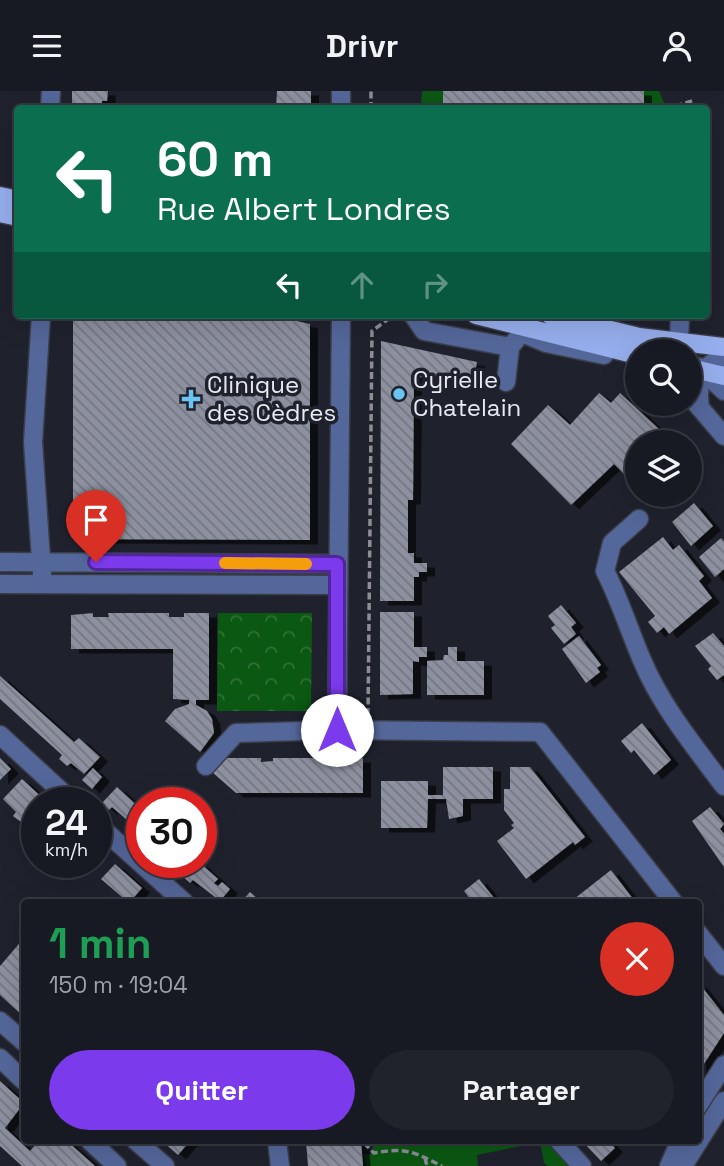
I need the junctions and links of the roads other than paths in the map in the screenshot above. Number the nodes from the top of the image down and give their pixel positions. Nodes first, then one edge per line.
1 (41, 319) edge
2 (341, 319) edge
3 (416, 319) edge
4 (489, 319) edge
5 (498, 319) edge
6 (561, 319) edge
7 (680, 319) edge
8 (523, 333) junction
9 (678, 339) edge
10 (625, 341) edge
11 (625, 344) edge
12 (510, 347) junction
13 (702, 347) edge
14 (724, 347) edge
15 (625, 359) edge
16 (724, 359) edge
17 (702, 367) edge
18 (702, 370) edge
19 (702, 373) edge
20 (724, 376) edge
21 (506, 382) dead end
22 (724, 391) edge
23 (702, 410) edge
24 (724, 436) edge
25 (639, 519) dead end
26 (0, 562) edge
27 (42, 562) junction
28 (337, 564) junction
29 (0, 585) edge
30 (42, 585) junction
31 (337, 585) junction
32 (337, 730) junction
33 (0, 735) edge
34 (206, 766) dead end
35 (724, 786) edge
36 (57, 787) edge
37 (112, 837) edge
38 (182, 899) edge
39 (671, 899) edge
40 (702, 938) edge
41 (724, 966) edge
42 (0, 1021) edge
43 (21, 1039) edge
44 (0, 1058) edge
45 (724, 1065) edge
46 (21, 1078) edge
47 (702, 1101) edge
48 (724, 1101) edge
49 (702, 1135) edge
50 (93, 1144) edge
51 (139, 1144) edge
52 (277, 1144) edge
53 (562, 1144) edge
54 (679, 1144) edge
55 (697, 1144) edge
56 (117, 1166) edge
57 (165, 1166) edge
58 (280, 1166) edge
59 (582, 1166) edge
60 (669, 1166) edge
61 (683, 1166) edge

1 - 27 street
2 - 28 street
3 - 12 street
4 - 8 street
5 - 11 main road
6 - 10 main road
7 - 9 street
8 - 12 street
8 - 15 street
12 - 21 street
13 - 14 main road
16 - 17 street
18 - 20 main road
19 - 22 street
23 - 24 street
25 - 35 street
26 - 27 street
27 - 28 street
27 - 30 street
28 - 31 street
29 - 30 street
30 - 31 street
31 - 32 street
32 - 34 street
32 - 39 street
33 - 36 street
37 - 38 street
40 - 41 street
42 - 43 street
44 - 46 street
45 - 47 street
48 - 49 street
50 - 56 street
51 - 57 street
52 - 58 street
53 - 59 street
54 - 60 street
55 - 61 street

